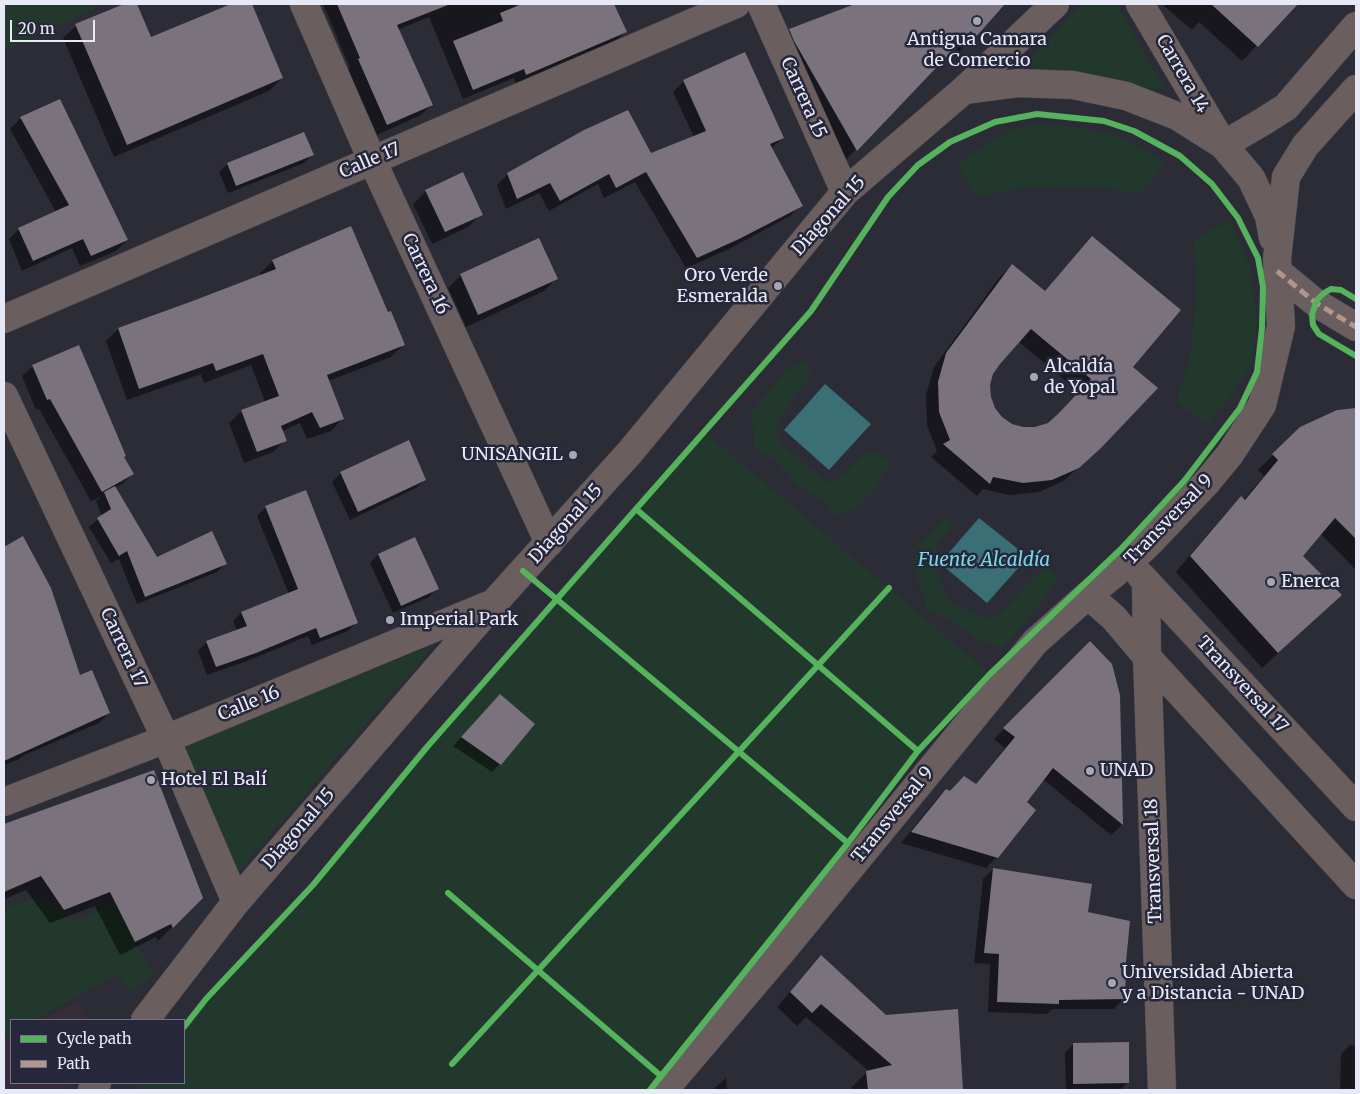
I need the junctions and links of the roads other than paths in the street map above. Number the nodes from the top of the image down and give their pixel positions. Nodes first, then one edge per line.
1 (304, 4) edge
2 (736, 4) edge
3 (761, 4) edge
4 (1055, 4) edge
5 (1140, 4) edge
6 (1356, 26) edge
7 (1356, 89) edge
8 (964, 90) junction
9 (1223, 144) junction
10 (372, 160) junction
11 (845, 192) junction
12 (1277, 265) junction
13 (4, 319) edge
14 (1356, 327) edge
15 (4, 396) edge
16 (549, 543) junction
17 (1138, 572) junction
18 (1088, 595) junction
19 (493, 604) junction
20 (1147, 656) junction
21 (166, 738) junction
22 (4, 802) edge
23 (1356, 807) edge
24 (1356, 885) edge
25 (236, 902) junction
26 (147, 1019) edge
27 (664, 1090) edge
28 (1162, 1090) edge

1 - 10 street, Carrera 16
2 - 10 street, Calle 17
3 - 11 street, Carrera 15
4 - 8 street, Diagonal 15
5 - 9 street, Carrera 14
6 - 9 street
7 - 12 street, Transversal 9
8 - 9 street
8 - 11 street, Diagonal 15
9 - 12 street
10 - 13 street, Calle 17
10 - 16 street, Carrera 16
11 - 16 street, Diagonal 15
12 - 14 street
12 - 17 street, Transversal 9
15 - 21 street, Carrera 17
16 - 19 street, Diagonal 15
17 - 18 street, Transversal 9
17 - 20 street, Transversal 18
17 - 23 street, Transversal 17
18 - 20 street
18 - 27 street, Transversal 9
19 - 21 street, Calle 16
19 - 25 street, Diagonal 15
20 - 24 street
20 - 28 street, Transversal 18
21 - 22 street, Calle 16
21 - 25 street, Carrera 17
25 - 26 street, Diagonal 15

